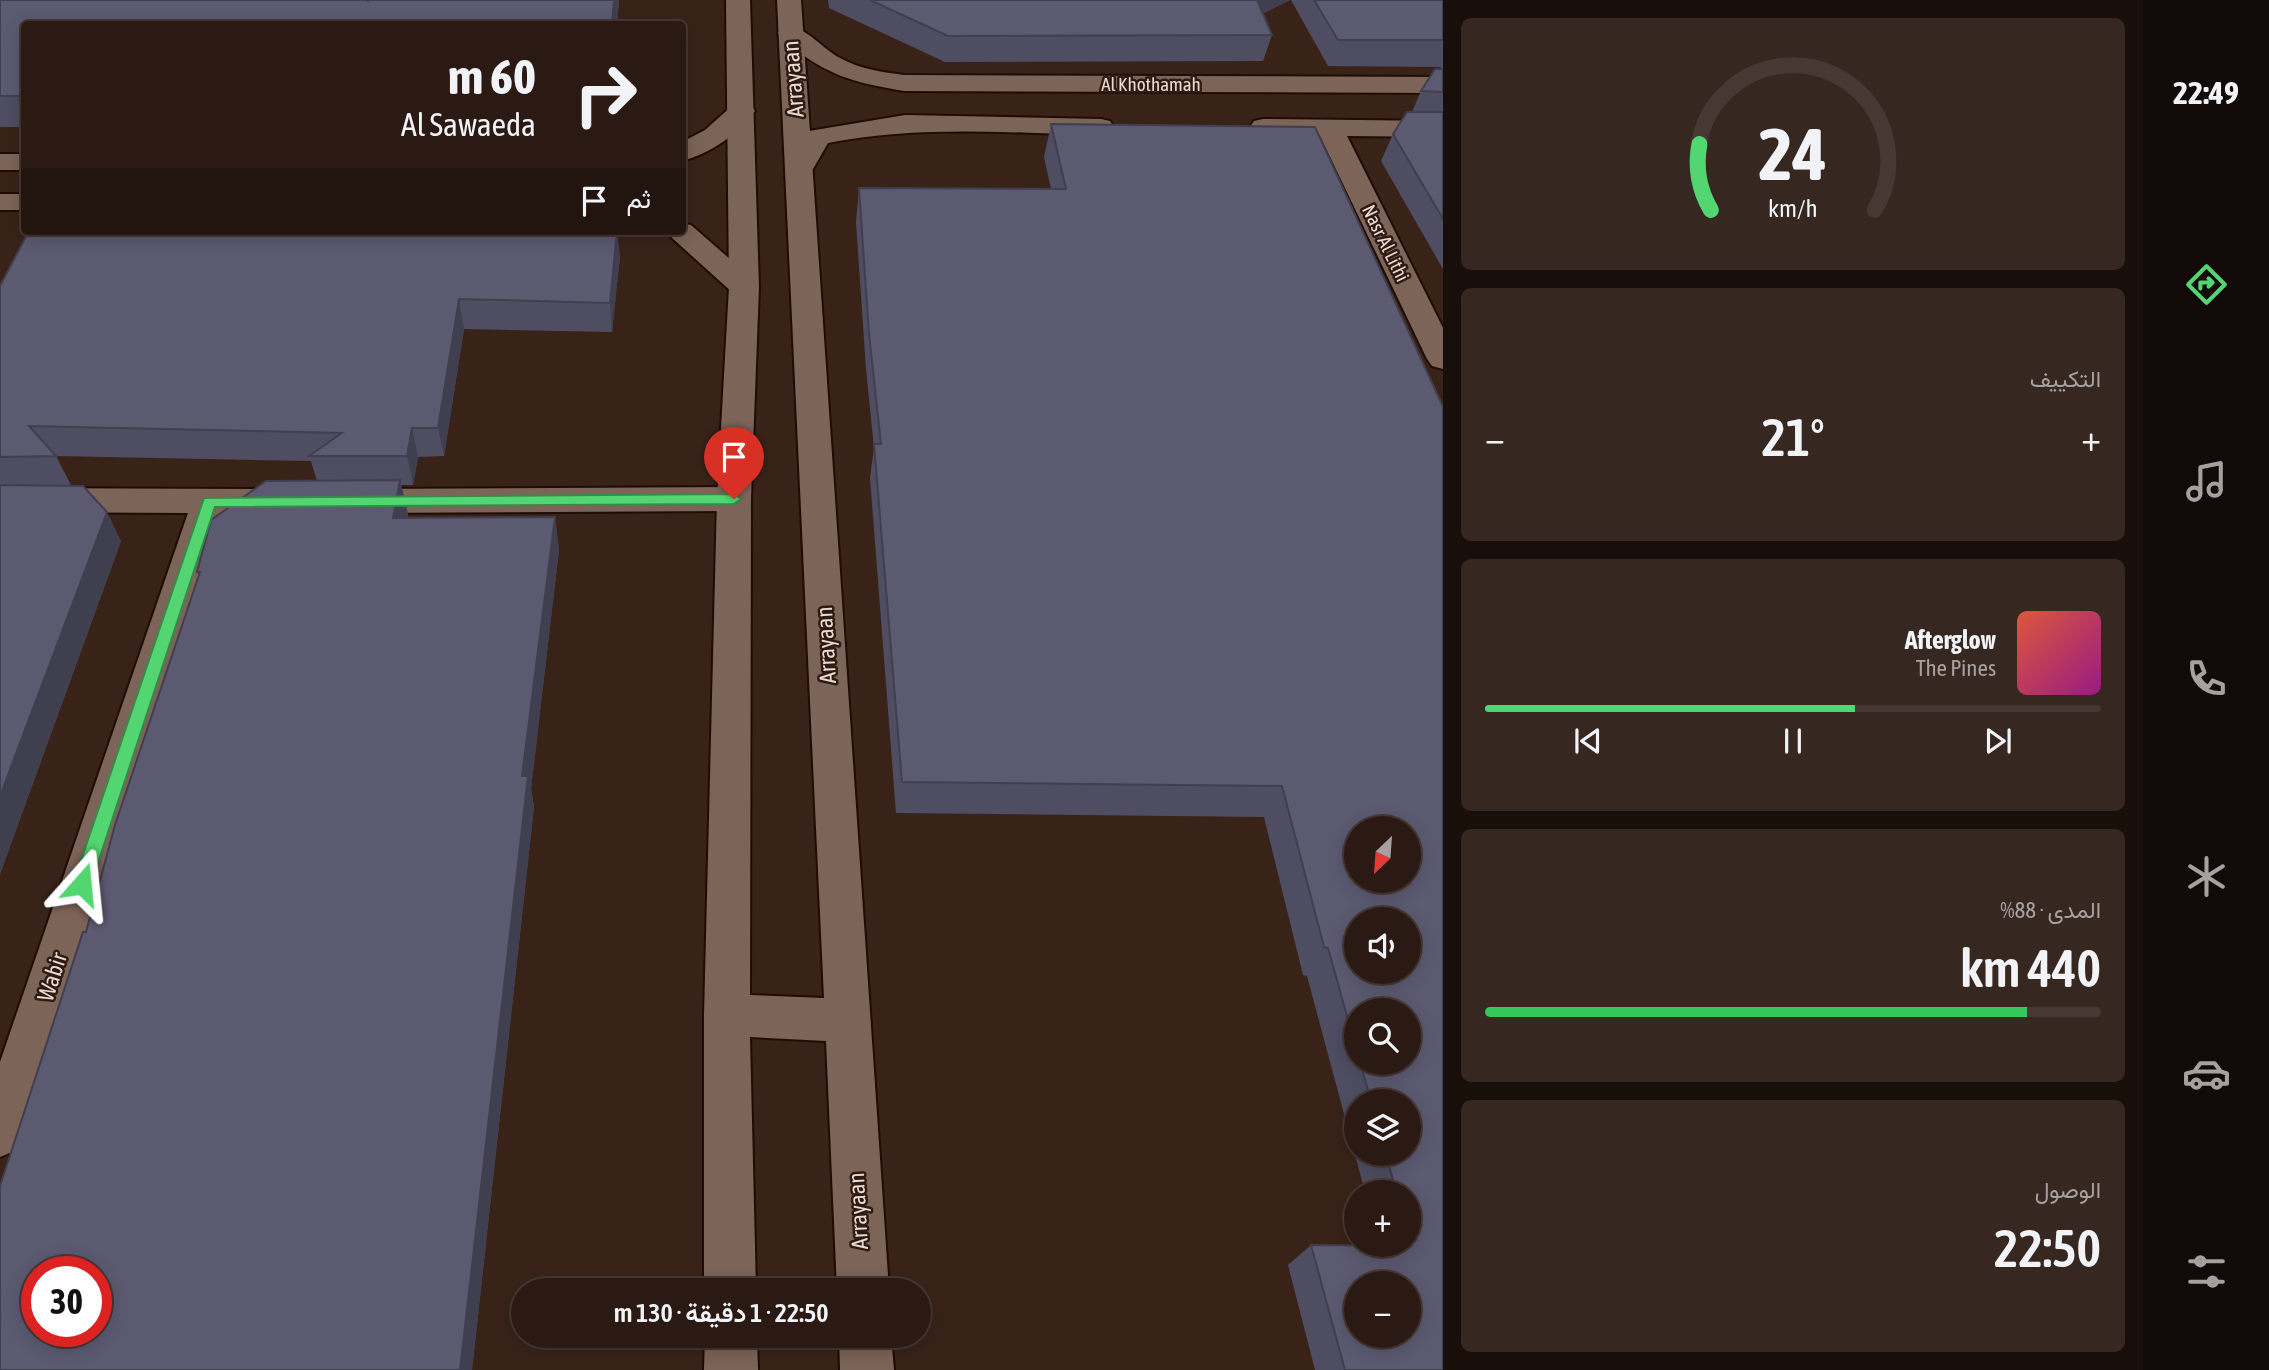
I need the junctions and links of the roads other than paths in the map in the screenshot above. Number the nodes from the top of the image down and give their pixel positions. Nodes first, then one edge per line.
1 (738, 0) edge
2 (790, 17) edge
3 (989, 84) junction
4 (1443, 85) edge
5 (742, 111) junction
6 (1002, 125) junction
7 (1121, 127) edge
8 (1232, 127) edge
9 (1329, 128) junction
10 (1443, 128) edge
11 (686, 151) edge
12 (0, 162) edge
13 (21, 162) edge
14 (799, 170) junction
15 (0, 202) edge
16 (21, 202) edge
17 (685, 235) edge
18 (744, 288) junction
19 (1443, 359) edge
20 (734, 499) junction
21 (0, 500) edge
22 (209, 502) junction
23 (727, 1015) junction
24 (848, 1020) junction
25 (2, 1120) edge
26 (730, 1278) edge
27 (862, 1278) edge
28 (731, 1348) edge
29 (866, 1348) edge
30 (731, 1370) edge
31 (867, 1370) edge

1 - 5 street
2 - 3 street, Al Khothamah
2 - 14 street, Arrayaan
3 - 4 street, Al Khothamah
3 - 6 street
5 - 11 street
5 - 18 street
6 - 7 street, Al Khothamah
6 - 14 street, Al Khothamah
8 - 9 street
9 - 10 street
9 - 19 street, Nasr Al Lithi
12 - 13 street
14 - 24 street, Arrayaan
15 - 16 street
17 - 18 street
18 - 20 street
20 - 22 street
20 - 23 street
21 - 22 street
22 - 25 street, Wabir
23 - 24 street
23 - 26 street
24 - 27 street, Arrayaan
28 - 30 street
29 - 31 street

